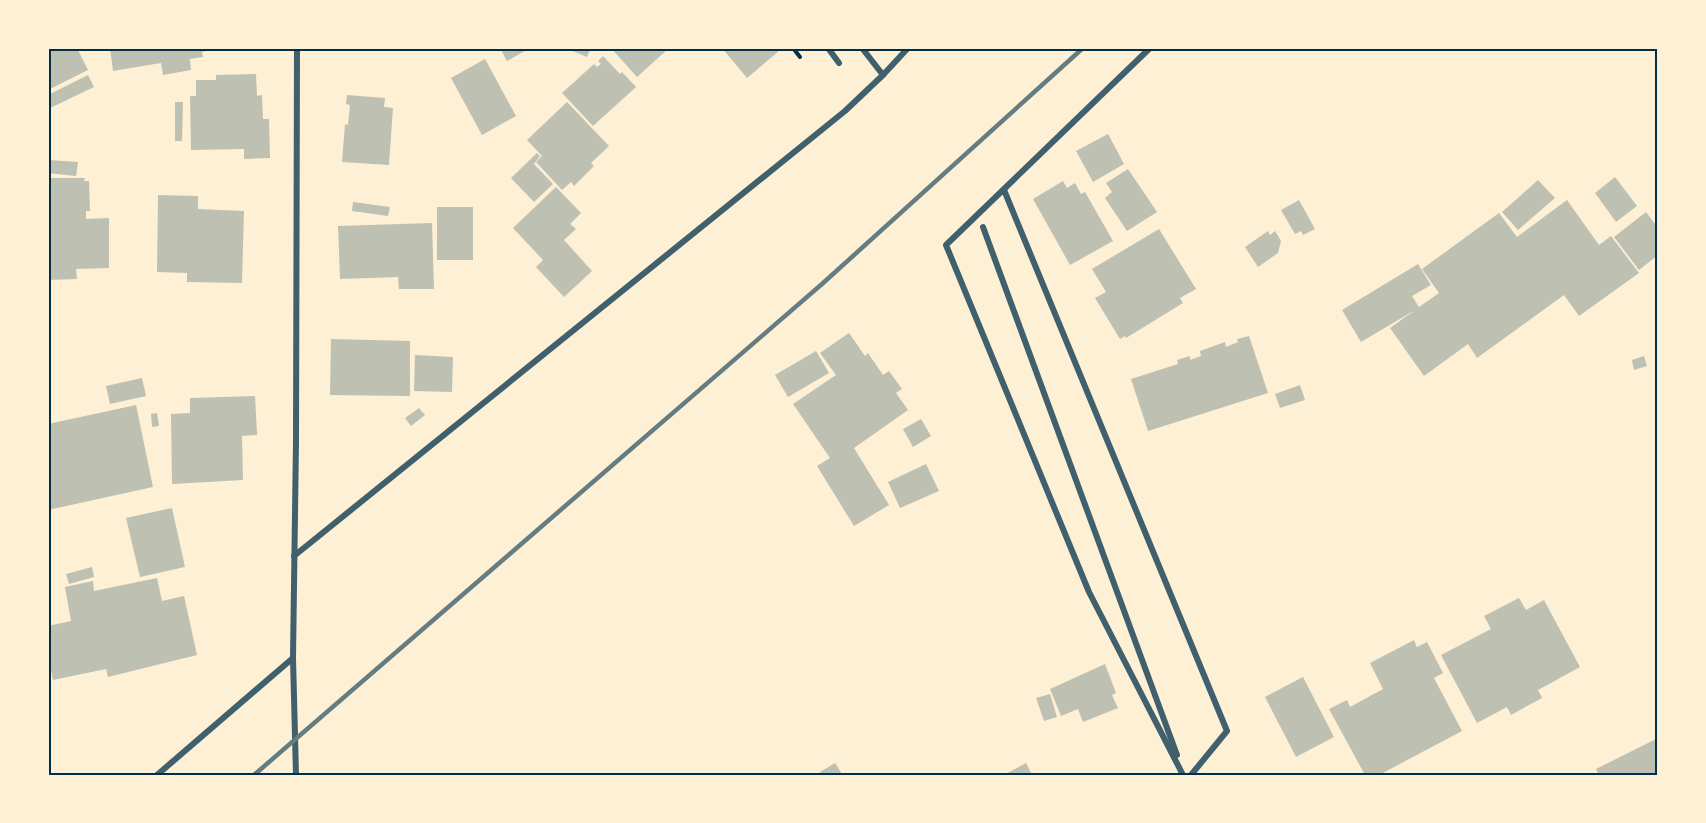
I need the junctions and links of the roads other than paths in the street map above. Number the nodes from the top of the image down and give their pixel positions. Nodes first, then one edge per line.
1 (297, 48) edge
2 (828, 48) edge
3 (862, 48) edge
4 (908, 48) edge
5 (1150, 48) edge
6 (839, 63) dead end
7 (883, 75) junction
8 (1004, 190) junction
9 (984, 227) dead end
10 (294, 556) junction
11 (293, 658) junction
12 (157, 775) edge
13 (296, 775) edge
14 (1184, 775) edge
15 (1191, 775) edge

1 - 10 street
2 - 6 street
3 - 7 street
4 - 7 street
5 - 8 street
7 - 10 street
8 - 14 street
8 - 15 street
9 - 14 street
10 - 11 street
11 - 12 street
11 - 13 street

